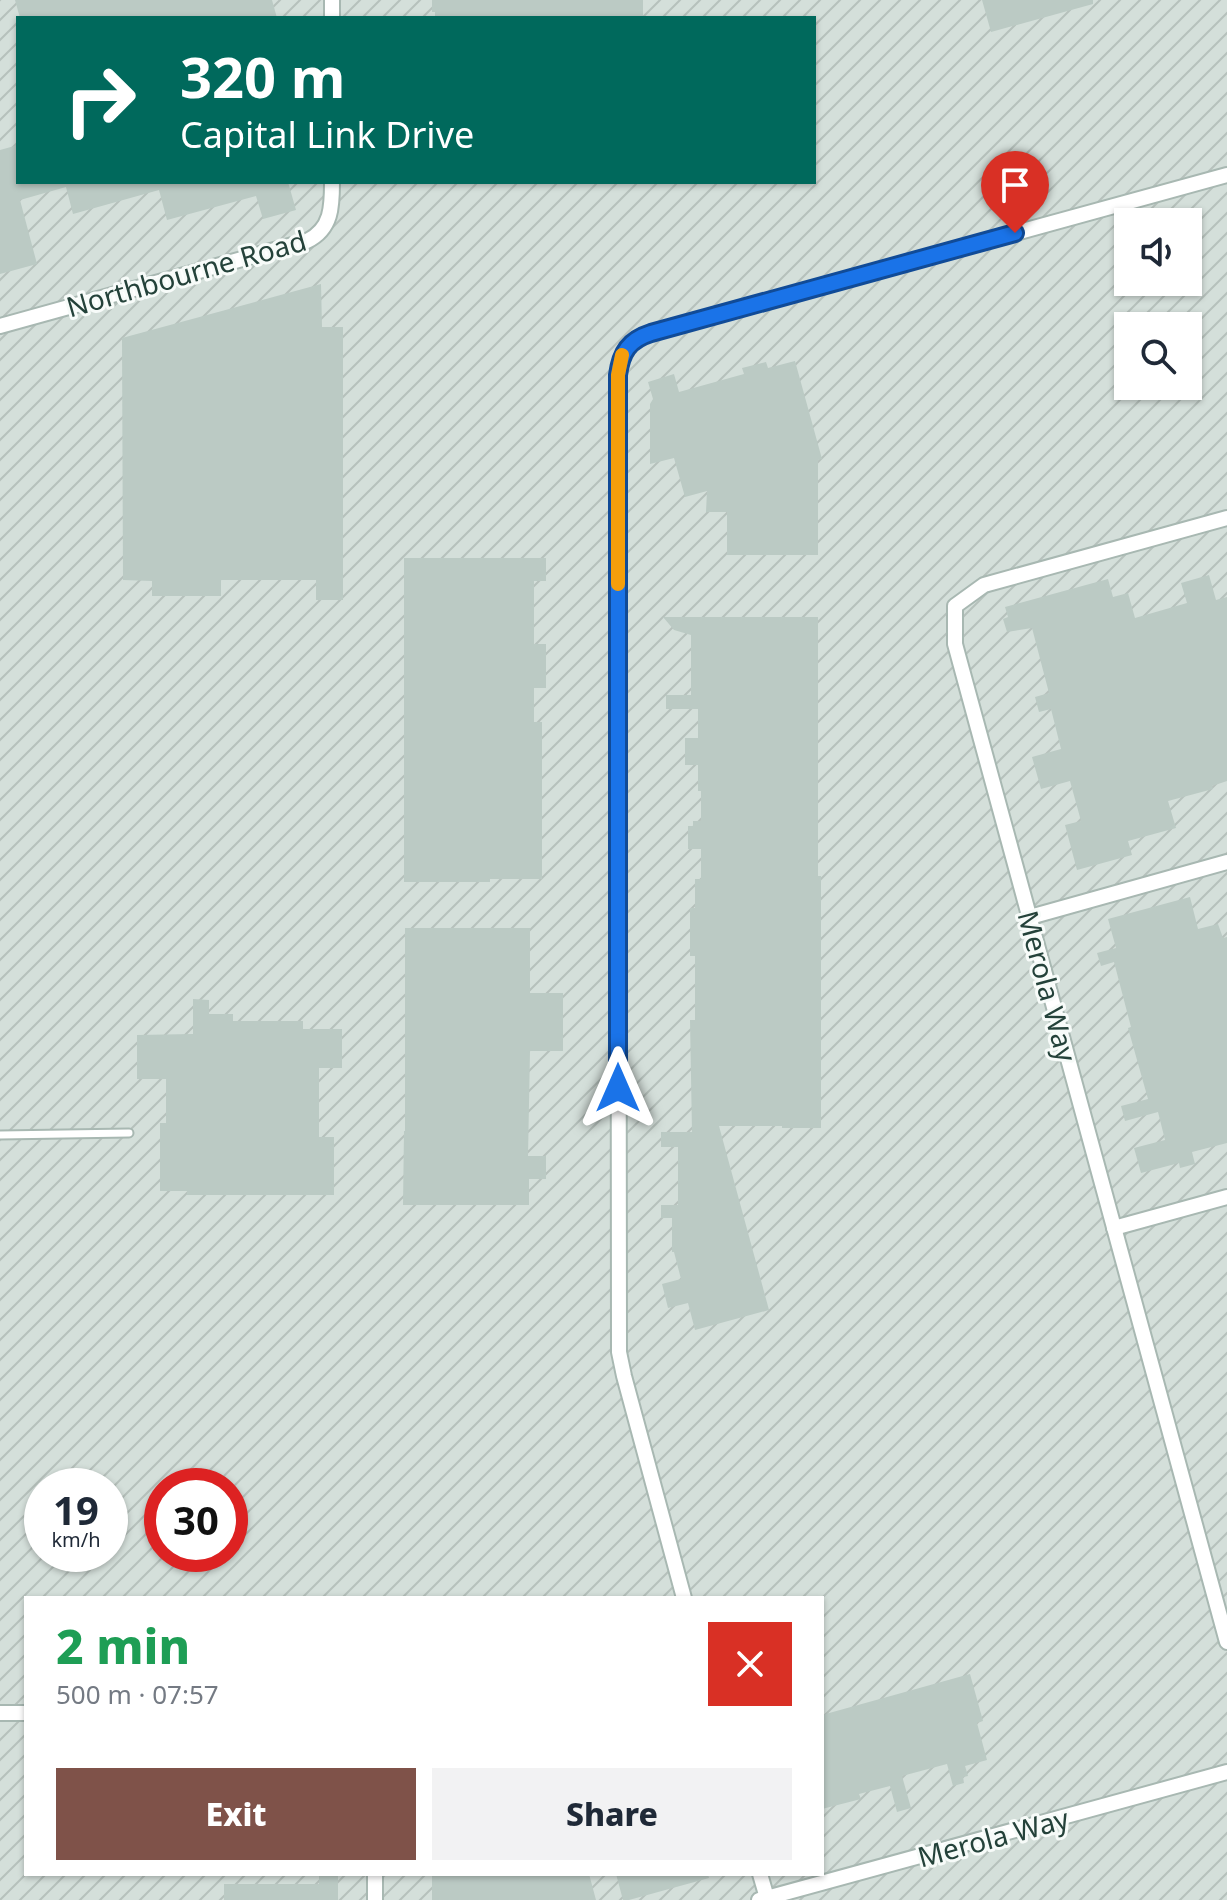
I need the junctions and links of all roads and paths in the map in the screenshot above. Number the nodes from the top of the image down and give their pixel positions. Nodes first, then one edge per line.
1 (1227, 175) edge
2 (332, 184) edge
3 (0, 326) edge
4 (1227, 518) edge
5 (1227, 862) edge
6 (1030, 917) junction
7 (129, 1133) dead end
8 (0, 1135) edge
9 (1227, 1197) edge
10 (1114, 1228) junction
11 (683, 1596) edge
12 (1227, 1642) edge
13 (0, 1713) edge
14 (24, 1713) edge
15 (1227, 1772) edge
16 (375, 1876) edge
17 (760, 1876) edge
18 (763, 1899) edge
19 (375, 1900) edge

1 - 11 street
2 - 3 street, Northbourne Road
4 - 6 street, Merola Way
5 - 6 street
6 - 10 street, Merola Way
7 - 8 lane
9 - 10 street
10 - 12 street, Merola Way
13 - 14 street
15 - 18 street, Merola Way
16 - 19 street
17 - 18 street

